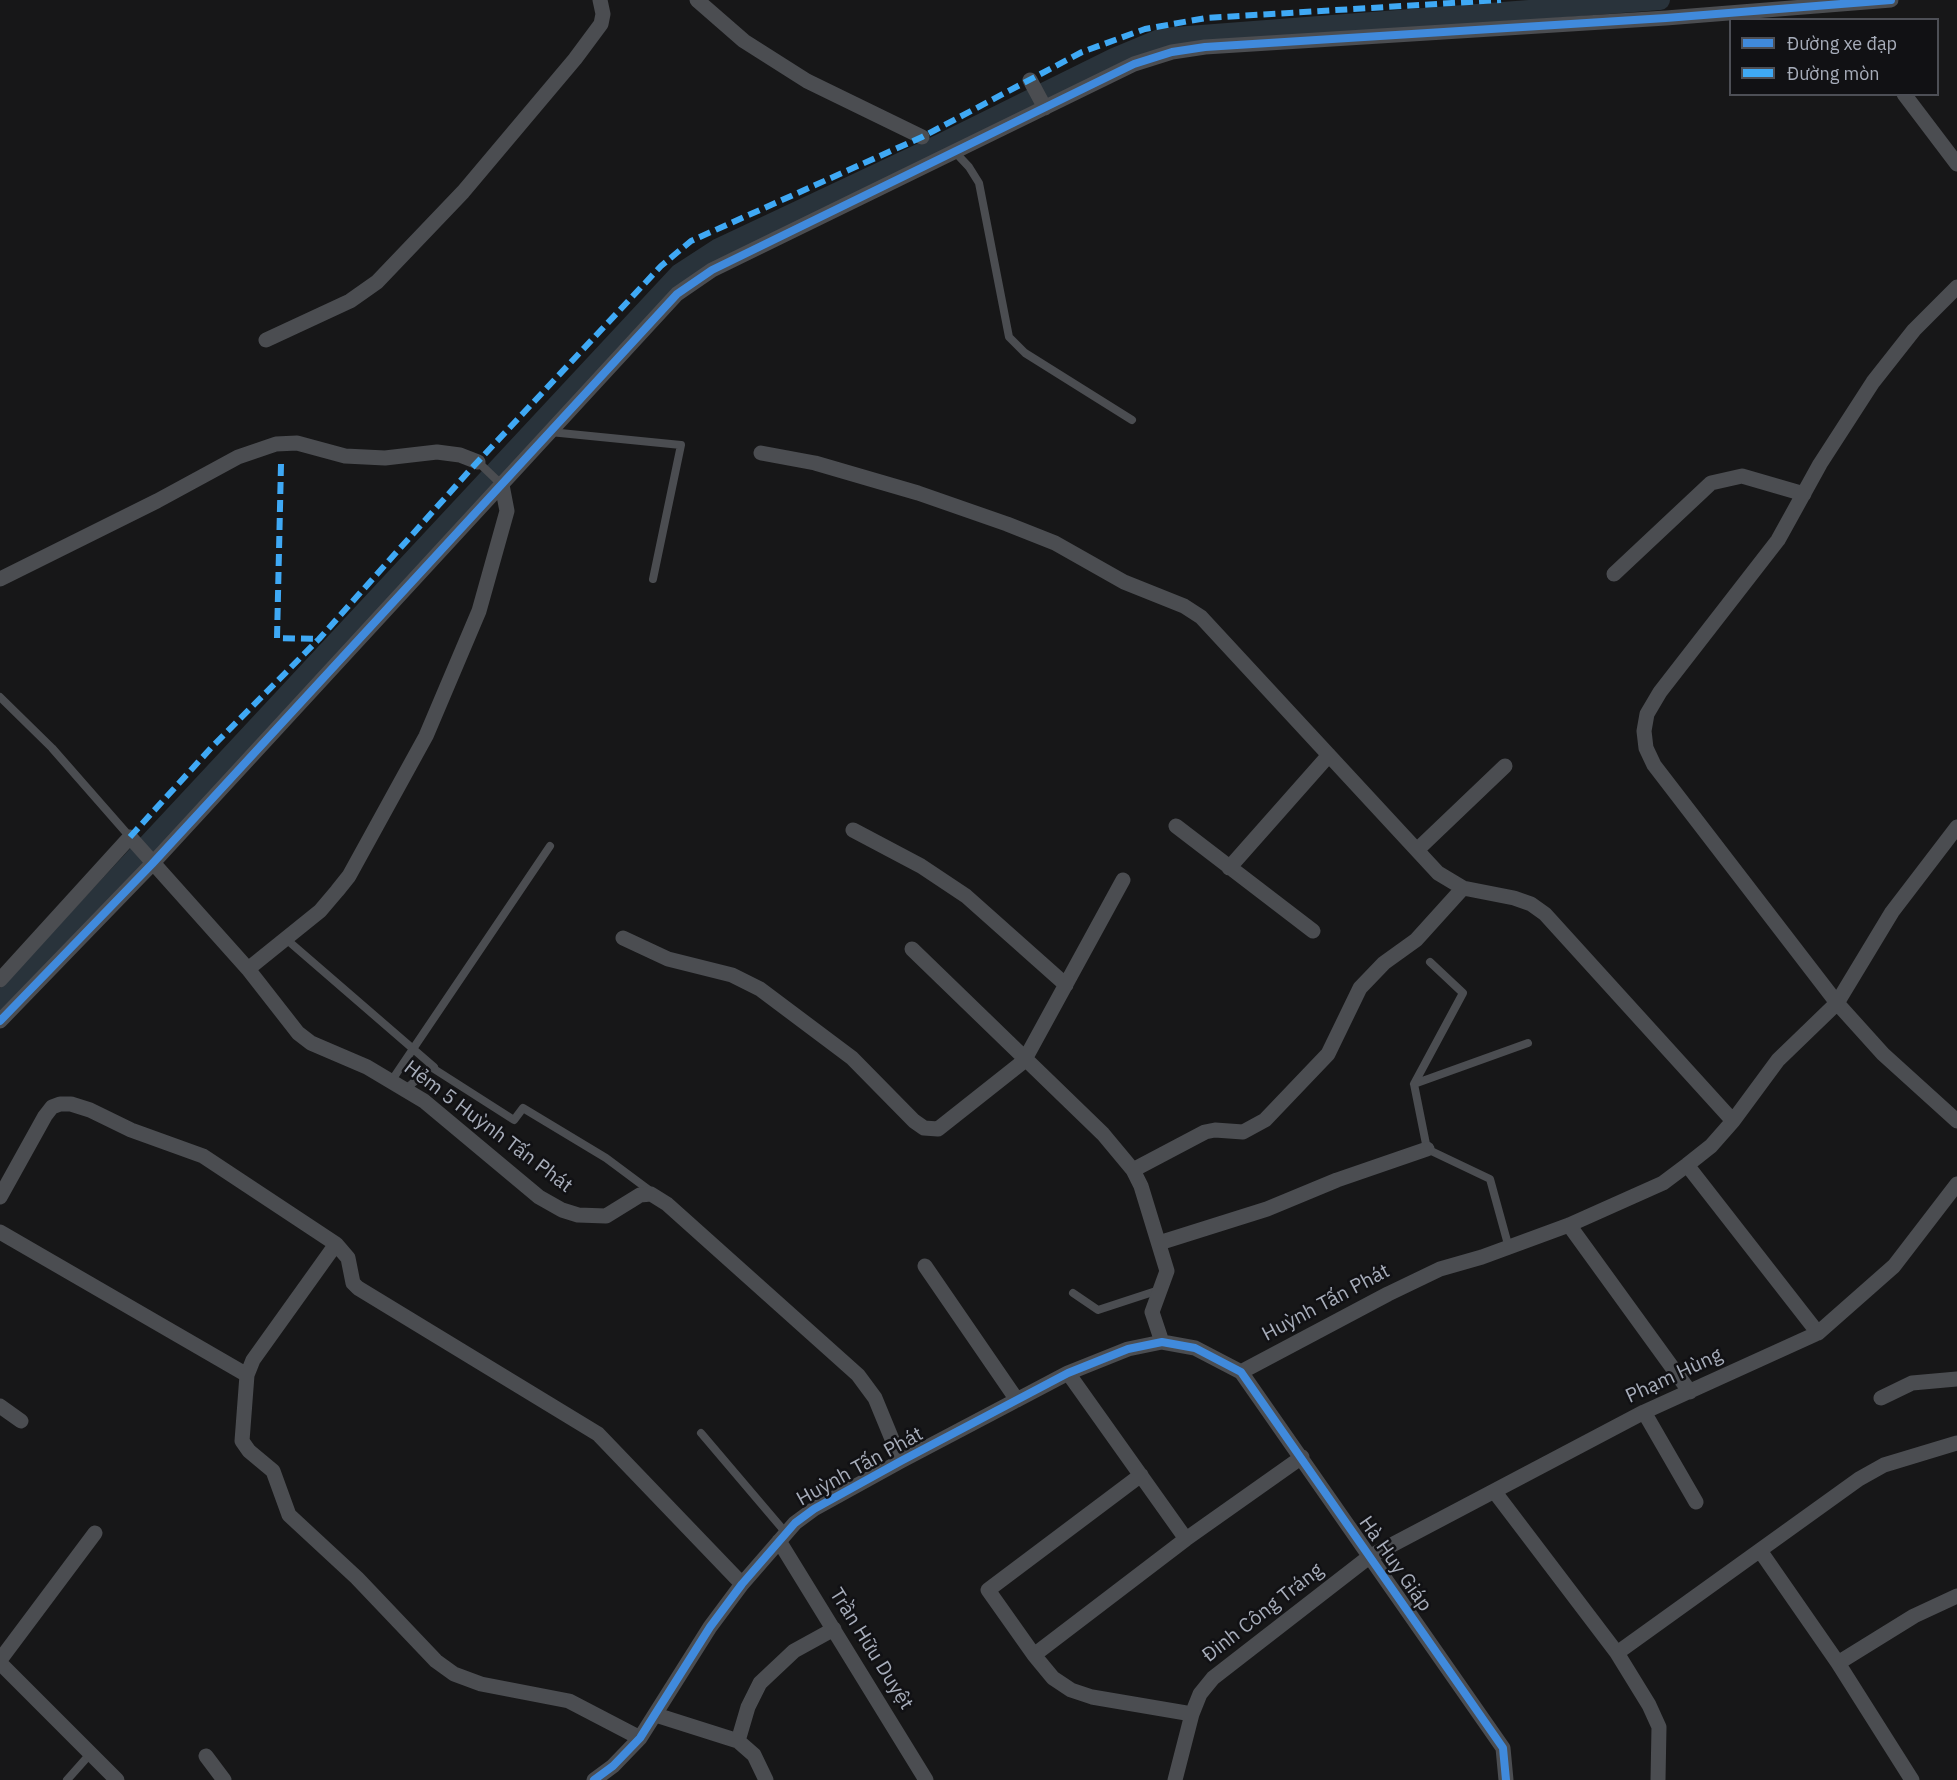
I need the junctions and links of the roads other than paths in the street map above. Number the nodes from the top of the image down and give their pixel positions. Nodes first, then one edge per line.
1 (600, 0) edge
2 (697, 0) edge
3 (1891, 0) edge
4 (1030, 80) dead end
5 (1906, 96) edge
6 (1045, 108) junction
7 (922, 137) dead end
8 (955, 152) junction
9 (1957, 164) edge
10 (1957, 287) edge
11 (266, 340) dead end
12 (1132, 420) dead end
13 (549, 432) junction
14 (761, 453) dead end
15 (478, 462) joint
16 (502, 484) junction
17 (1804, 494) junction
18 (1614, 574) dead end
19 (0, 579) edge
20 (653, 579) dead end
21 (0, 697) edge
22 (1329, 755) junction
23 (1505, 766) dead end
24 (1176, 826) dead end
25 (1957, 827) edge
26 (853, 830) dead end
27 (550, 846) dead end
28 (1417, 850) junction
29 (142, 852) junction
30 (1229, 868) junction
31 (1124, 880) dead end
32 (1463, 888) junction
33 (1313, 931) dead end
34 (623, 938) dead end
35 (286, 939) junction
36 (912, 949) dead end
37 (1430, 962) dead end
38 (248, 969) junction
39 (0, 980) edge
40 (1066, 986) junction
41 (1837, 1003) junction
42 (0, 1021) edge
43 (1528, 1043) dead end
44 (414, 1047) junction
45 (1024, 1061) junction
46 (437, 1070) junction
47 (392, 1080) junction
48 (1414, 1084) junction
49 (406, 1089) junction
50 (1733, 1120) junction
51 (1957, 1121) edge
52 (1427, 1149) junction
53 (1687, 1166) junction
54 (1133, 1170) junction
55 (1957, 1184) edge
56 (0, 1197) edge
57 (659, 1198) junction
58 (1569, 1226) junction
59 (0, 1232) edge
60 (1158, 1243) junction
61 (336, 1244) junction
62 (1509, 1248) junction
63 (925, 1266) dead end
64 (1160, 1290) junction
65 (1072, 1293) dead end
66 (1818, 1333) junction
67 (1162, 1342) junction
68 (1241, 1372) junction
69 (1068, 1373) junction
70 (247, 1375) junction
71 (1957, 1379) edge
72 (1690, 1392) junction
73 (1881, 1398) dead end
74 (1017, 1400) junction
75 (0, 1406) edge
76 (1644, 1412) junction
77 (21, 1421) dead end
78 (701, 1433) dead end
79 (1957, 1443) edge
80 (1302, 1457) junction
81 (901, 1461) junction
82 (1141, 1475) junction
83 (1494, 1491) junction
84 (1696, 1502) dead end
85 (95, 1533) dead end
86 (782, 1537) junction
87 (1186, 1539) junction
88 (1761, 1552) junction
89 (1369, 1557) junction
90 (741, 1584) junction
91 (1957, 1596) edge
92 (834, 1629) junction
93 (1617, 1653) junction
94 (1034, 1655) junction
95 (0, 1661) edge
96 (1838, 1663) junction
97 (1192, 1714) junction
98 (656, 1715) junction
99 (640, 1738) junction
100 (738, 1741) junction
101 (91, 1753) junction
102 (206, 1756) dead end
103 (67, 1780) edge
104 (117, 1780) edge
105 (224, 1780) edge
106 (594, 1780) edge
107 (766, 1780) edge
108 (926, 1780) edge
109 (1176, 1780) edge
110 (1506, 1780) edge
111 (1658, 1780) edge
112 (1912, 1780) edge

1 - 11 street
2 - 7 street
3 - 6 street
4 - 6 street
5 - 9 street
6 - 8 street
8 - 12 lane
8 - 13 street
10 - 17 street
13 - 16 street
13 - 20 lane
14 - 22 street
15 - 16 lane
15 - 19 street
16 - 29 street
16 - 35 street
17 - 18 street
17 - 41 street
21 - 29 lane
22 - 28 street
22 - 30 street
23 - 28 street
24 - 30 street
25 - 41 street, Huỳnh Tấn Phát
26 - 40 street
27 - 44 lane
28 - 32 street
29 - 38 street, Hẻm 5 Huỳnh Tấn Phát
29 - 39 street
29 - 42 street
30 - 33 street
31 - 40 street
32 - 50 street
32 - 54 street
34 - 45 street
35 - 38 street
35 - 44 lane
36 - 45 street
37 - 48 lane
38 - 47 street, Hẻm 5 Huỳnh Tấn Phát
40 - 45 street
41 - 50 street, Huỳnh Tấn Phát
41 - 51 street
43 - 48 lane
44 - 46 lane
44 - 47 lane
45 - 54 street
46 - 49 lane
46 - 57 lane
47 - 49 street, Hẻm 5 Huỳnh Tấn Phát
48 - 52 lane
49 - 57 street, Hẻm 5 Huỳnh Tấn Phát
50 - 53 street, Huỳnh Tấn Phát
52 - 60 street
52 - 62 lane
53 - 58 street, Huỳnh Tấn Phát
53 - 66 street
54 - 60 street
55 - 66 street, Phạm Hùng
56 - 61 street
57 - 81 street
58 - 62 street, Huỳnh Tấn Phát
58 - 72 street
59 - 70 street
60 - 64 street
61 - 70 street
61 - 90 street
62 - 68 street, Huỳnh Tấn Phát
63 - 74 street
64 - 65 lane
64 - 67 street
66 - 72 street, Phạm Hùng
67 - 68 street, Huỳnh Tấn Phát
67 - 69 street, Huỳnh Tấn Phát
68 - 80 street, Hà Huy Giáp
69 - 74 street, Huỳnh Tấn Phát
69 - 82 street
70 - 99 street
71 - 73 street
72 - 76 street, Phạm Hùng
74 - 81 street, Huỳnh Tấn Phát
75 - 77 street
76 - 83 street, Phạm Hùng
76 - 84 street
78 - 86 lane
79 - 88 street
80 - 87 street
80 - 89 street, Hà Huy Giáp
81 - 86 street, Huỳnh Tấn Phát
82 - 87 street
82 - 94 street
83 - 89 street, Phạm Hùng
83 - 93 street
85 - 95 street
86 - 90 street, Huỳnh Tấn Phát
86 - 92 street, Trần Hữu Duyệt
87 - 94 street
88 - 93 street
88 - 96 street
89 - 97 street, Đinh Công Tráng
89 - 110 street, Hà Huy Giáp
90 - 98 street, Huỳnh Tấn Phát
91 - 96 street
92 - 100 street
92 - 108 street, Trần Hữu Duyệt
93 - 111 street
94 - 97 street
95 - 101 street
96 - 112 street
97 - 109 street, Đinh Công Tráng
98 - 99 street, Huỳnh Tấn Phát
98 - 100 street
99 - 106 street, Huỳnh Tấn Phát
100 - 107 street
101 - 103 lane
101 - 104 street
102 - 105 street

